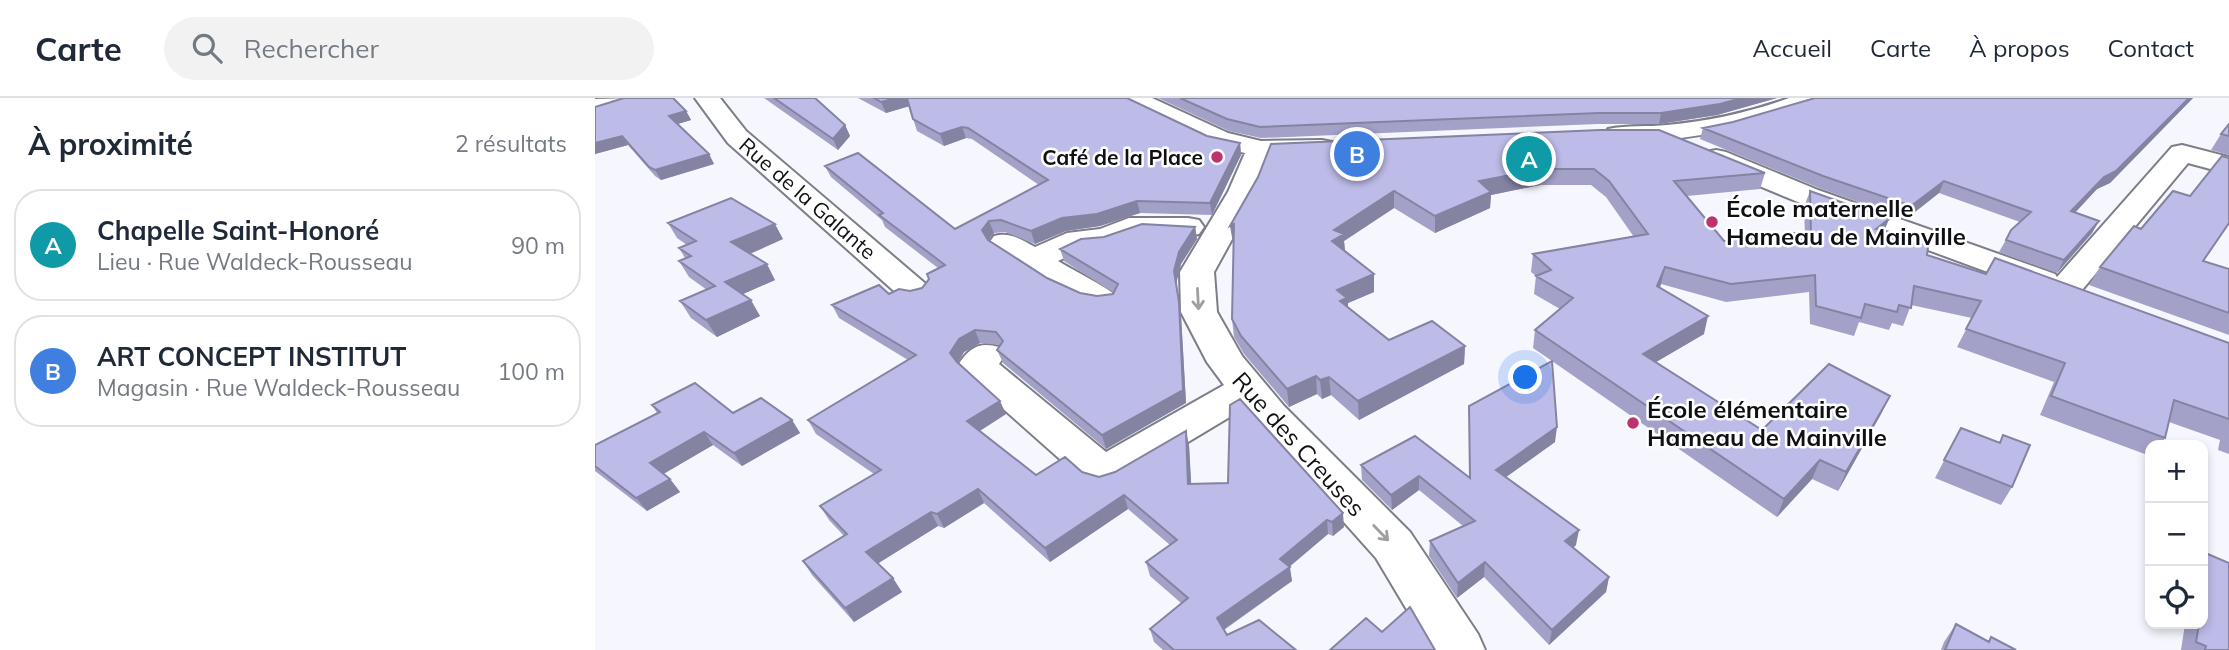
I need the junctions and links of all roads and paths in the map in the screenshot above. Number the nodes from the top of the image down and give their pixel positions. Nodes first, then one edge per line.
1 (624, 98) edge
2 (707, 98) edge
3 (1132, 98) edge
4 (1813, 98) edge
5 (595, 107) edge
6 (2204, 130) dead end
7 (1588, 135) edge
8 (1659, 135) junction
9 (1337, 148) edge
10 (1261, 149) junction
11 (2182, 153) junction
12 (2229, 166) edge
13 (1221, 228) junction
14 (1005, 243) dead end
15 (1034, 260) junction
16 (915, 292) edge
17 (1103, 299) edge
18 (986, 355) dead end
19 (1248, 389) junction
20 (1459, 650) edge

1 - 5 street
2 - 16 street, Rue de la Galante
3 - 10 street
4 - 8 street
6 - 11 street
7 - 8 street
8 - 11 street
9 - 10 street
10 - 13 street, Rue des Creuses
11 - 12 street
13 - 15 street
13 -> 19 street, Rue des Creuses
14 - 15 street
15 - 17 street
18 - 19 street
19 -> 20 street, Rue des Creuses

